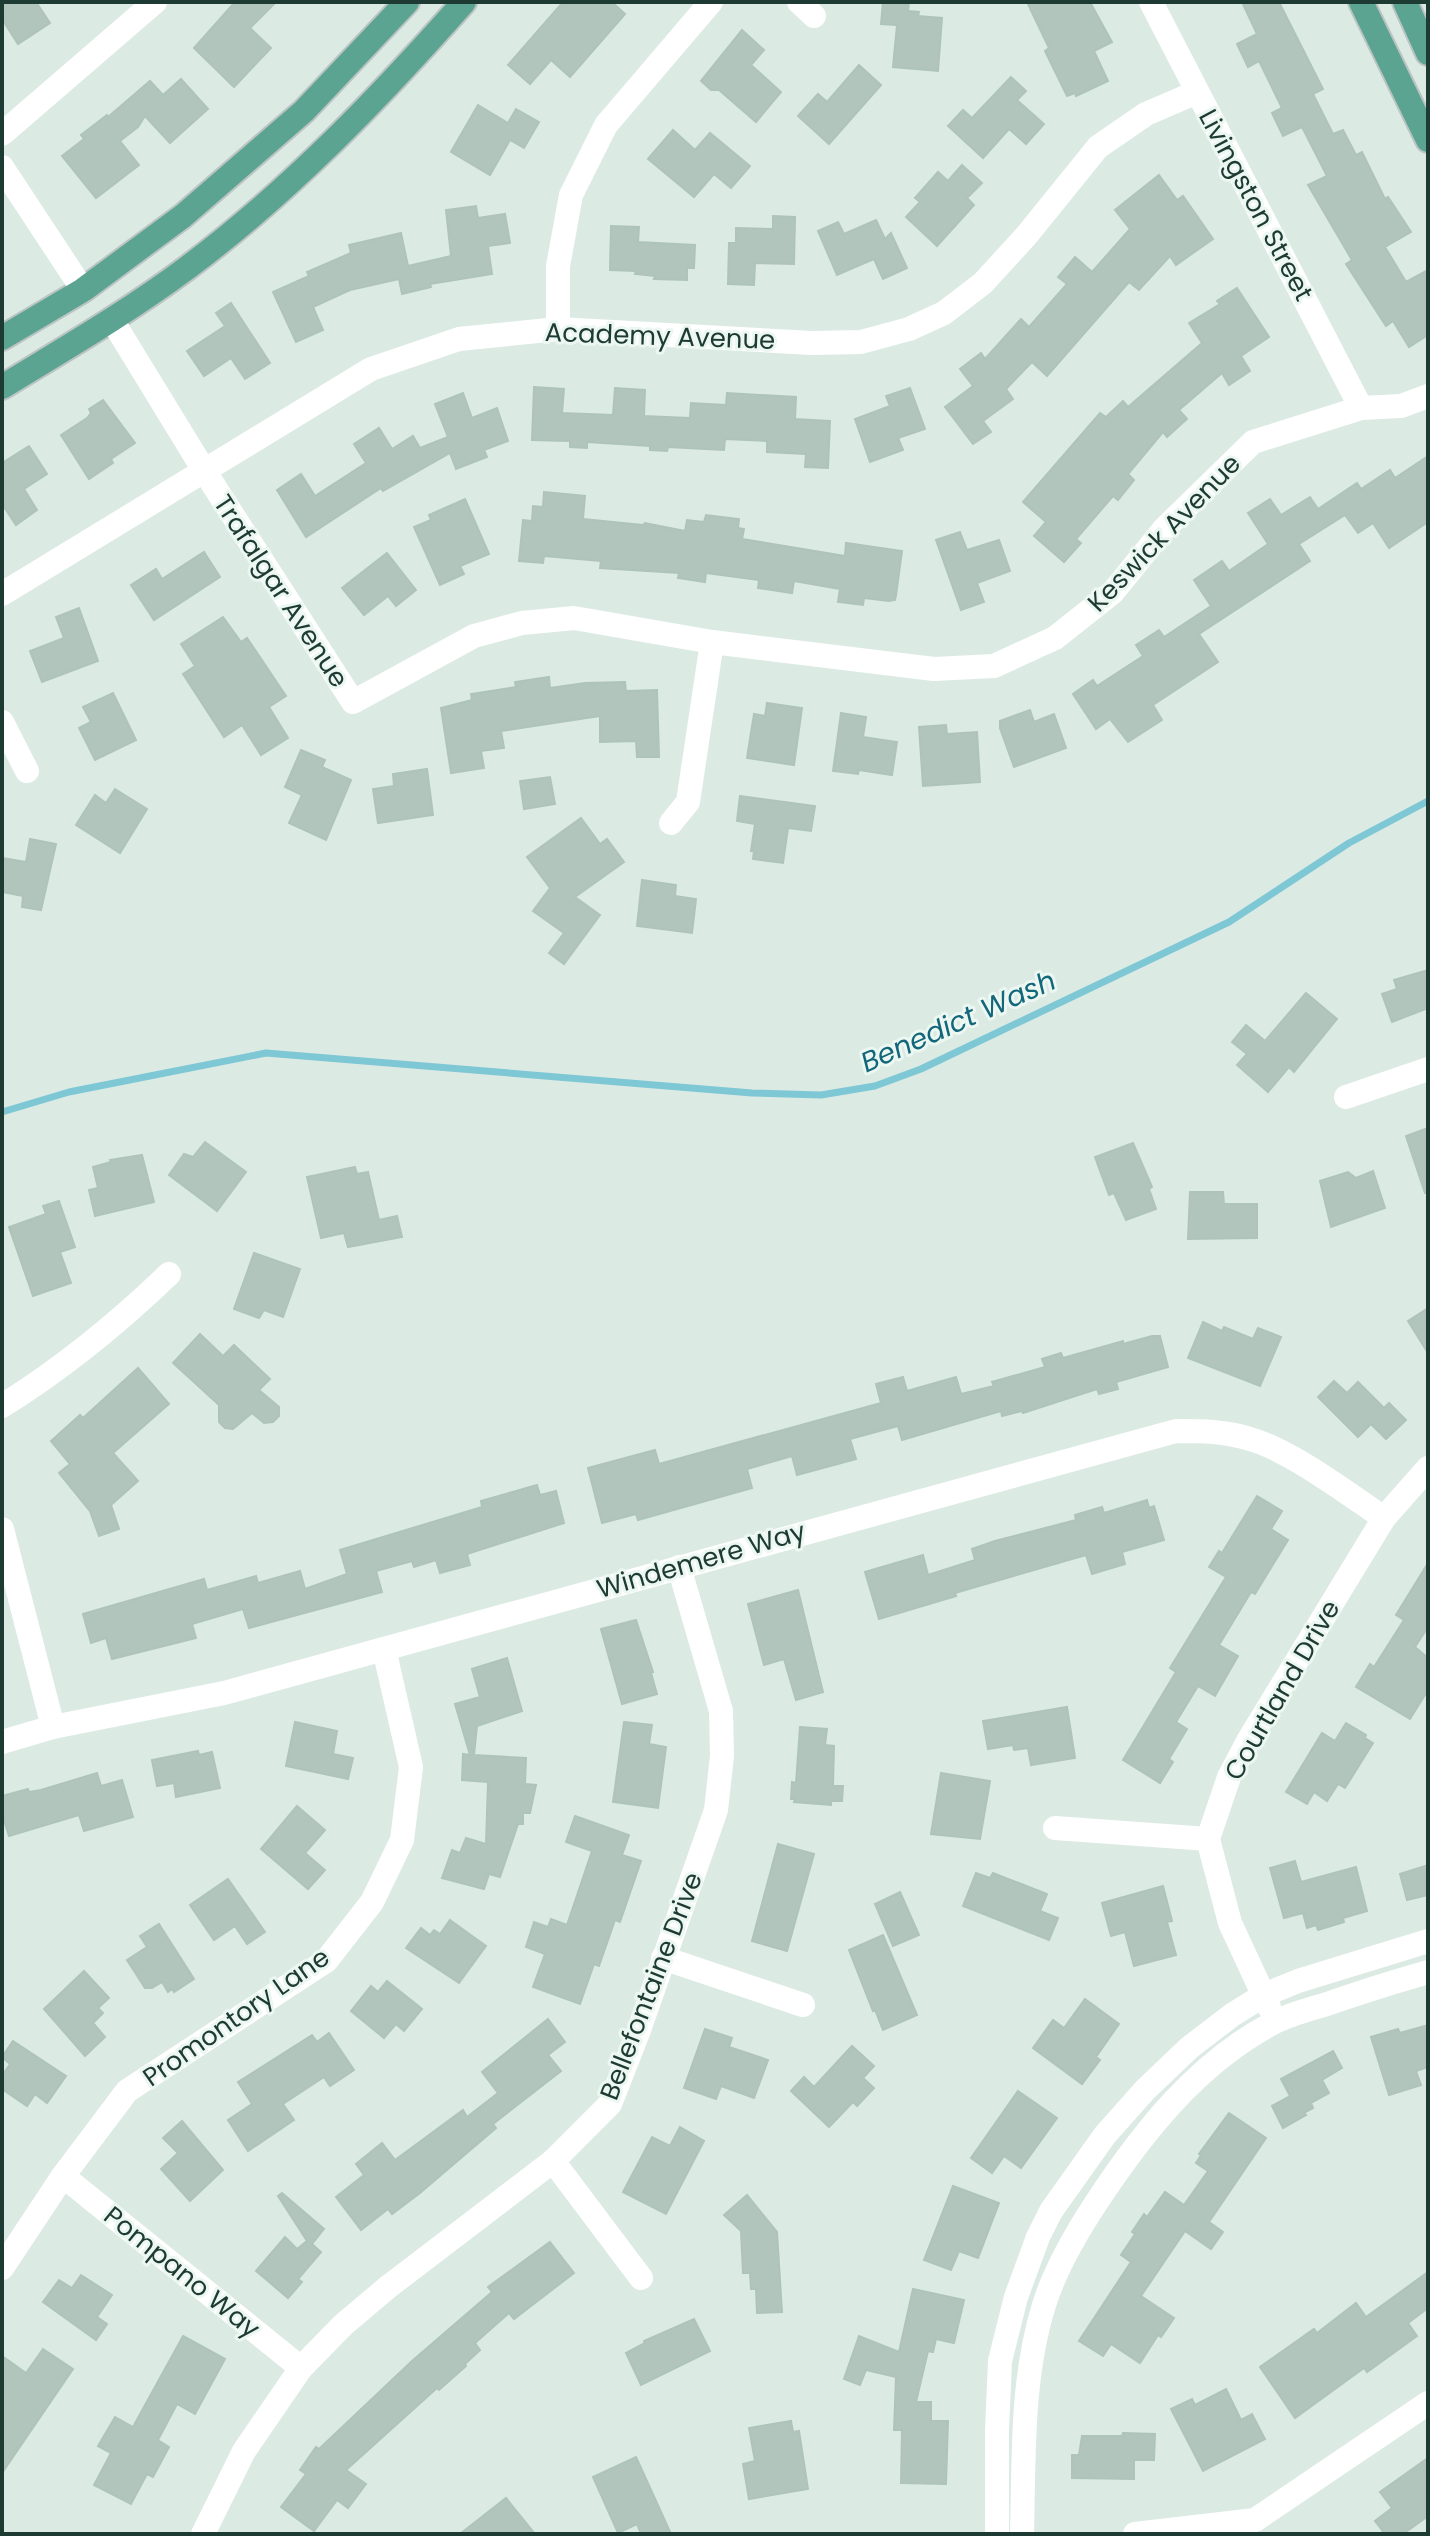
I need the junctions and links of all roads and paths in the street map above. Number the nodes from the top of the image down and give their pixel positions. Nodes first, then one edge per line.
1 (155, 2) edge
2 (407, 2) edge
3 (464, 2) edge
4 (711, 2) edge
5 (1151, 2) edge
6 (1361, 2) edge
7 (1405, 2) edge
8 (1428, 53) edge
9 (1197, 92) junction
10 (2, 134) edge
11 (1428, 140) edge
12 (2, 167) edge
13 (83, 290) junction
14 (112, 320) junction
15 (558, 329) junction
16 (2, 338) edge
17 (2, 387) edge
18 (1428, 396) edge
19 (1361, 408) junction
20 (205, 472) junction
21 (2, 594) edge
22 (712, 642) junction
23 (2, 722) edge
24 (27, 771) dead end
25 (671, 823) dead end
26 (1428, 1069) edge
27 (1346, 1097) dead end
28 (169, 1274) dead end
29 (2, 1406) edge
30 (1428, 1468) edge
31 (1384, 1518) junction
32 (2, 1529) edge
33 (679, 1567) junction
34 (384, 1649) junction
35 (53, 1727) junction
36 (2, 1742) edge
37 (1055, 1828) dead end
38 (1208, 1839) junction
39 (1428, 1941) edge
40 (663, 1958) junction
41 (1428, 1972) edge
42 (1264, 1995) junction
43 (803, 2005) dead end
44 (1274, 2022) junction
45 (553, 2161) junction
46 (63, 2176) junction
47 (2, 2268) edge
48 (641, 2278) dead end
49 (301, 2368) junction
50 (1428, 2403) edge
51 (203, 2534) edge
52 (997, 2534) edge
53 (1022, 2534) edge
54 (1135, 2534) edge

1 - 10 street
2 - 13 main road
3 - 14 main road
4 - 15 street
5 - 9 street, Livingston Street
6 - 11 main road
7 - 8 main road
9 - 15 street, Academy Avenue
9 - 19 street, Livingston Street
12 - 13 street
13 - 16 main road
14 - 17 main road
14 - 20 street, Trafalgar Avenue
15 - 20 street, Academy Avenue
18 - 19 street, Keswick Avenue
19 - 22 street, Keswick Avenue
20 - 21 street, Academy Avenue
20 - 22 street, Trafalgar Avenue
22 - 25 street
23 - 24 street
26 - 27 street
28 - 29 street
30 - 31 street, Courtland Drive
31 - 33 street, Windemere Way
31 - 38 street, Courtland Drive
32 - 35 street
33 - 34 street, Windemere Way
33 - 40 street, Bellefontaine Drive
34 - 35 street, Windemere Way
34 - 46 street, Promontory Lane
35 - 36 street, Windemere Way
37 - 38 street
38 - 42 street
39 - 42 street
40 - 43 street
40 - 45 street, Bellefontaine Drive
41 - 44 street
42 - 44 street
42 - 52 street
44 - 53 street
45 - 48 street
45 - 49 street, Bellefontaine Drive
46 - 47 street, Promontory Lane
46 - 49 street, Pompano Way
49 - 51 street, Bellefontaine Drive
50 - 54 street

